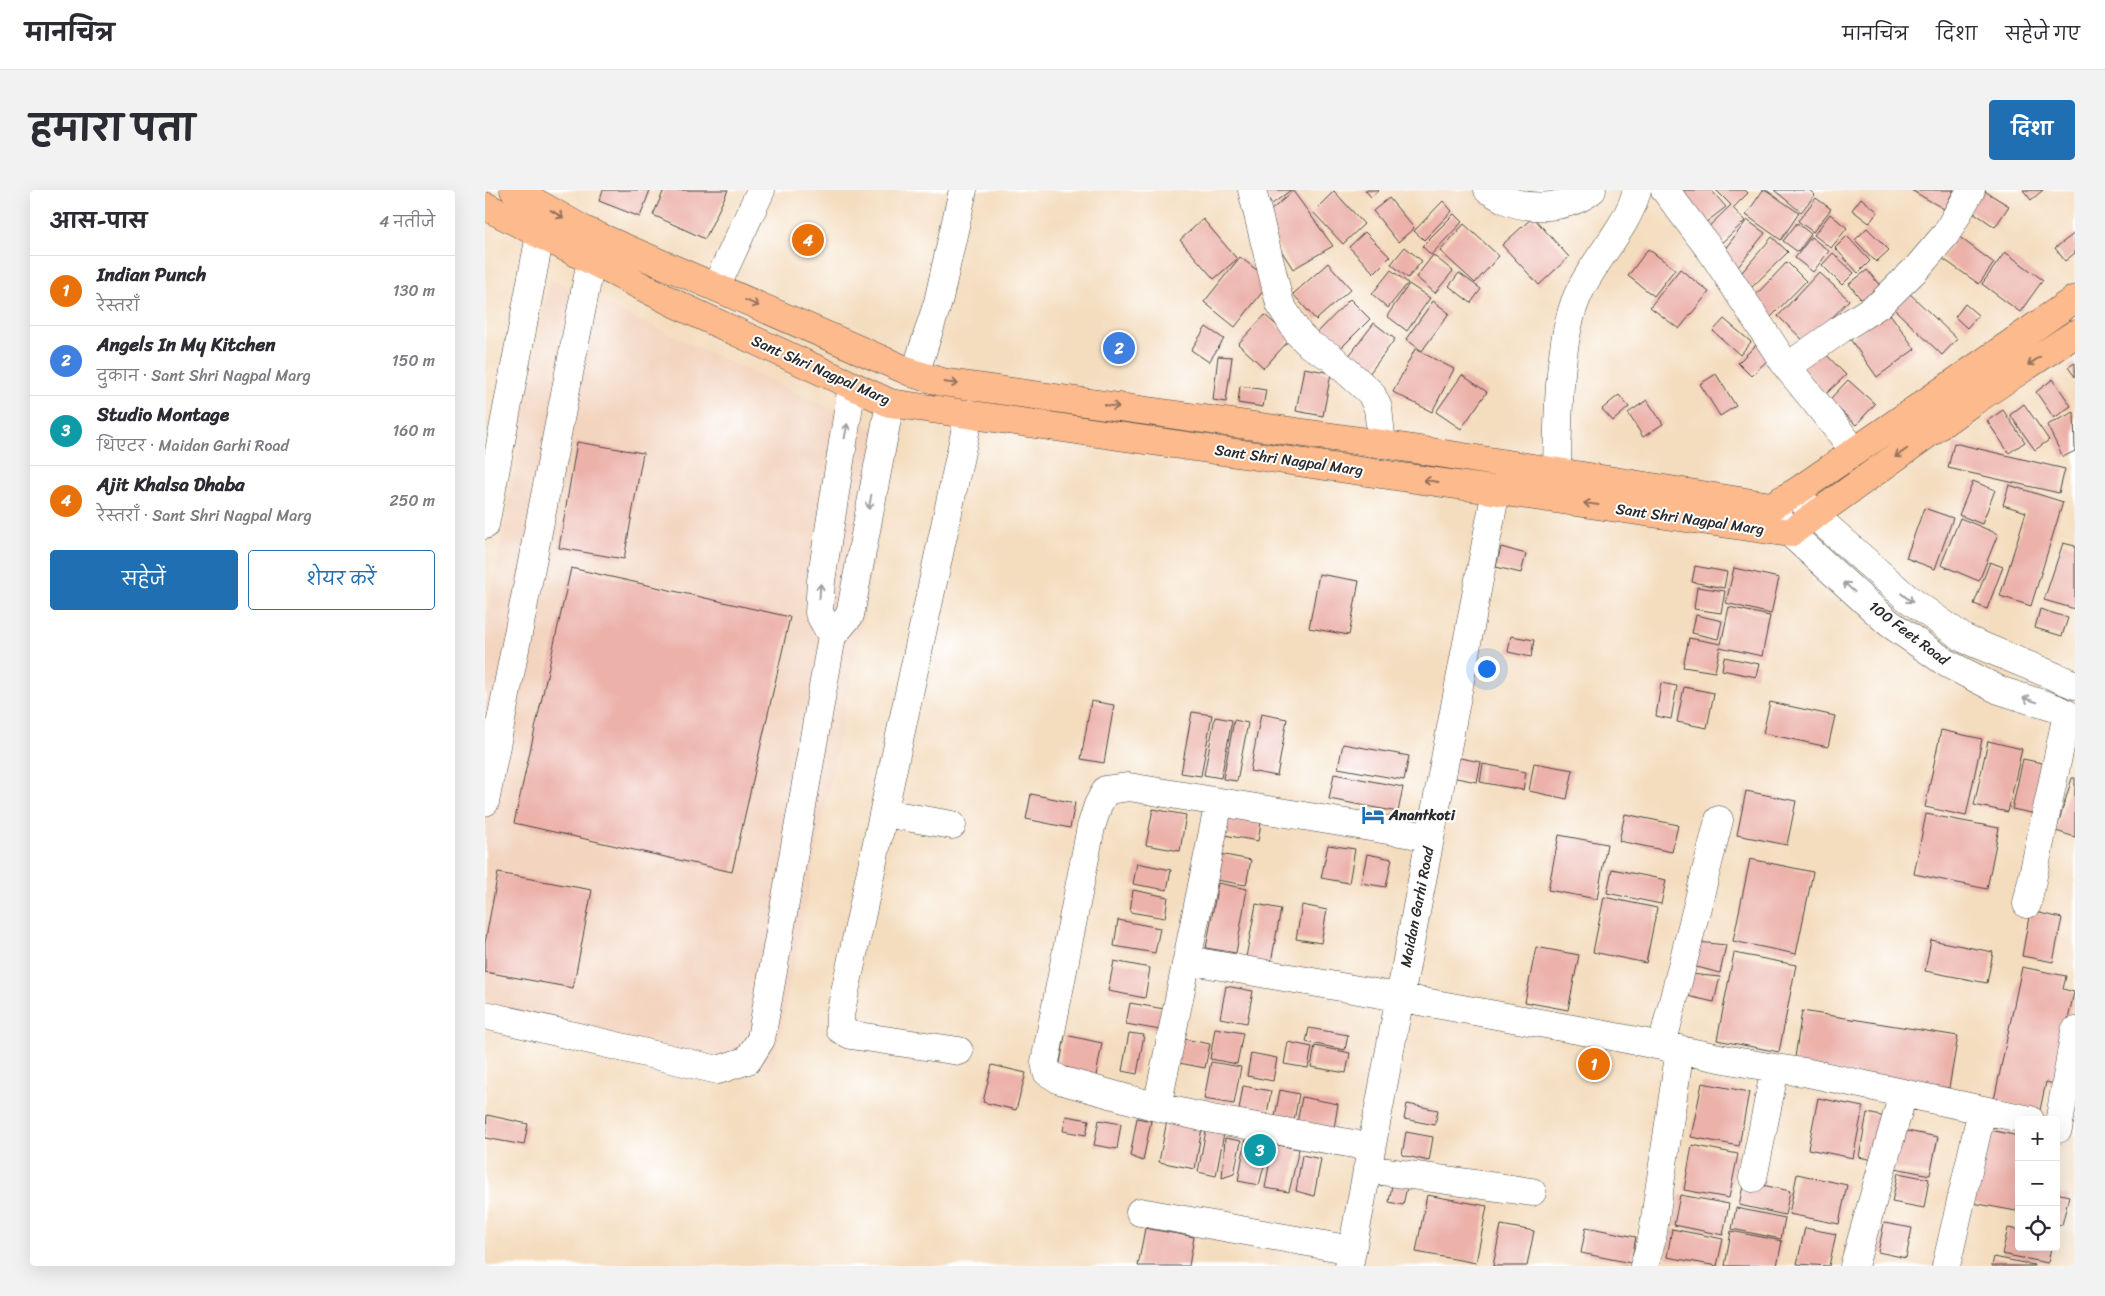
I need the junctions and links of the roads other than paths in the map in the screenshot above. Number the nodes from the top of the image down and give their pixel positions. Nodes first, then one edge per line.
1 (514, 190) edge
2 (761, 190) edge
3 (963, 190) edge
4 (1252, 190) edge
5 (1488, 190) edge
6 (1592, 190) edge
7 (1637, 190) edge
8 (1665, 190) edge
9 (1971, 190) edge
10 (485, 206) edge
11 (540, 235) junction
12 (591, 261) junction
13 (716, 287) junction
14 (2075, 299) edge
15 (2075, 334) edge
16 (1787, 368) junction
17 (915, 374) junction
18 (853, 386) junction
19 (890, 403) junction
20 (969, 414) junction
21 (1382, 444) junction
22 (1855, 450) junction
23 (839, 464) junction
24 (877, 468) junction
25 (1557, 471) junction
26 (1495, 490) junction
27 (1795, 492) junction
28 (1771, 506) junction
29 (1813, 515) junction
30 (485, 526) edge
31 (1790, 533) junction
32 (832, 636) junction
33 (2074, 682) edge
34 (2071, 716) edge
35 (485, 802) edge
36 (1219, 802) junction
37 (884, 813) junction
38 (1719, 820) dead end
39 (952, 825) dead end
40 (1430, 837) junction
41 (2027, 904) dead end
42 (1187, 960) junction
43 (1399, 997) junction
44 (485, 1015) edge
45 (2074, 1043) edge
46 (1671, 1047) junction
47 (959, 1052) dead end
48 (1775, 1068) junction
49 (1903, 1094) junction
50 (1157, 1107) junction
51 (1982, 1110) junction
52 (2015, 1117) edge
53 (2063, 1131) edge
54 (1369, 1158) junction
55 (1753, 1178) dead end
56 (1532, 1192) dead end
57 (1140, 1212) dead end
58 (1350, 1258) edge
59 (1644, 1266) edge
60 (1854, 1266) edge
61 (1946, 1266) edge

1 -> 13 main road, Sant Shri Nagpal Marg
2 - 13 street
3 - 17 street
4 - 21 street
5 - 6 street
7 - 25 street
8 - 16 street
9 - 16 street
10 - 11 main road, Sant Shri Nagpal Marg
11 - 12 main road, Sant Shri Nagpal Marg
11 - 30 street
12 - 18 main road, Sant Shri Nagpal Marg
12 - 35 street
13 -> 17 main road, Sant Shri Nagpal Marg
14 - 22 main road, Sant Shri Nagpal Marg
15 -> 29 main road
16 - 22 street
17 -> 21 main road, Sant Shri Nagpal Marg
18 - 19 main road, Sant Shri Nagpal Marg
23 -> 18 street
19 - 20 main road, Sant Shri Nagpal Marg
19 - 24 street
26 -> 20 main road, Sant Shri Nagpal Marg
20 - 37 street
21 - 25 main road, Sant Shri Nagpal Marg
22 - 27 main road, Sant Shri Nagpal Marg
23 - 24 street
32 -> 23 street
24 -> 32 street
25 - 28 main road, Sant Shri Nagpal Marg
31 -> 26 main road, Sant Shri Nagpal Marg
26 - 40 street, Maidan Garhi Road
27 - 28 main road, Sant Shri Nagpal Marg
27 - 29 street, 100 Feet Road
28 - 31 street, 100 Feet Road
29 - 31 main road
29 -> 33 street, 100 Feet Road
34 -> 31 street, 100 Feet Road
32 - 44 street
34 - 41 street
36 - 40 street
36 - 42 street
36 - 50 street
37 - 39 street
37 - 47 street
38 - 46 street
40 - 43 street, Maidan Garhi Road
42 - 43 street
42 - 50 street
43 - 46 street
43 - 54 street, Maidan Garhi Road
45 - 53 street
46 - 48 street
46 - 59 street
48 - 49 street
48 - 55 street
49 - 51 street
49 - 60 street
50 - 54 street
51 - 52 street
51 - 61 street
54 - 56 street
54 - 58 street, Maidan Garhi Road
57 - 58 street

